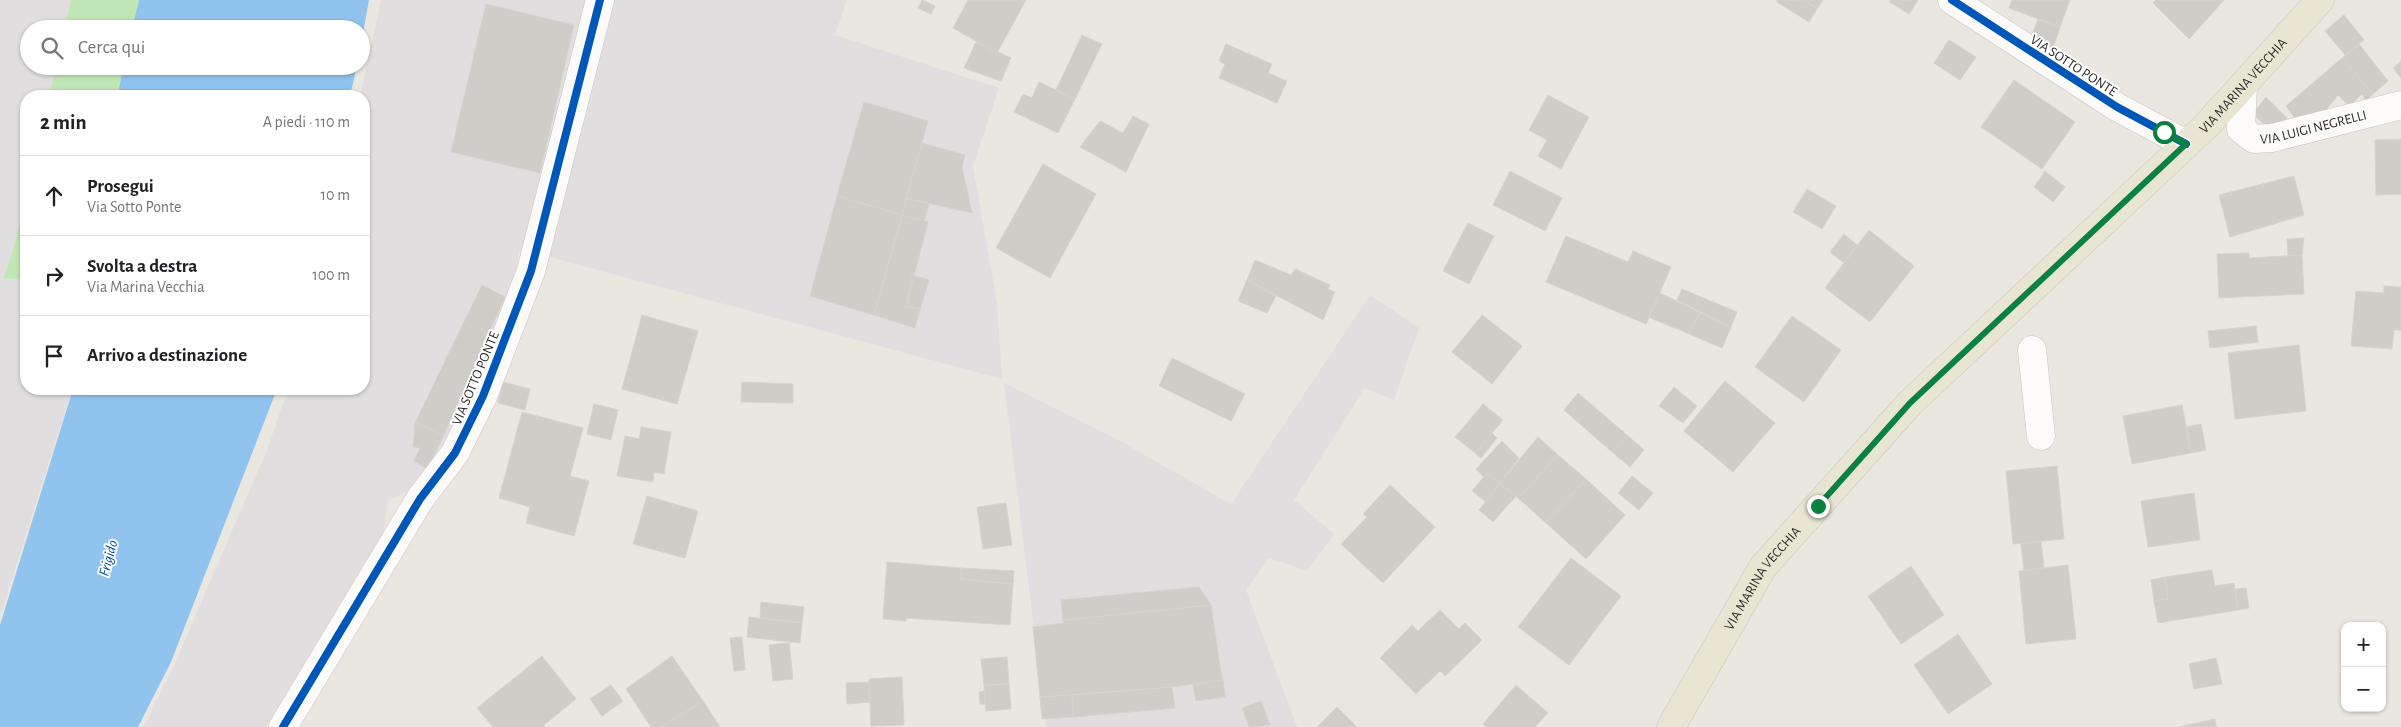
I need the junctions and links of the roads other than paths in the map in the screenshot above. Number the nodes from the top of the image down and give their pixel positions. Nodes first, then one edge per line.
1 (600, 0) edge
2 (1952, 0) edge
3 (2320, 0) edge
4 (2243, 86) junction
5 (2401, 105) edge
6 (2186, 144) junction
7 (2032, 350) dead end
8 (2041, 436) dead end
9 (283, 727) edge
10 (1671, 727) edge

1 - 9 street, VIA SOTTO PONTE
2 - 6 street, VIA SOTTO PONTE
3 - 4 main road, VIA MARINA VECCHIA
4 - 5 street, VIA LUIGI NEGRELLI
4 - 6 main road, VIA MARINA VECCHIA
6 - 10 main road, VIA MARINA VECCHIA
7 - 8 street

